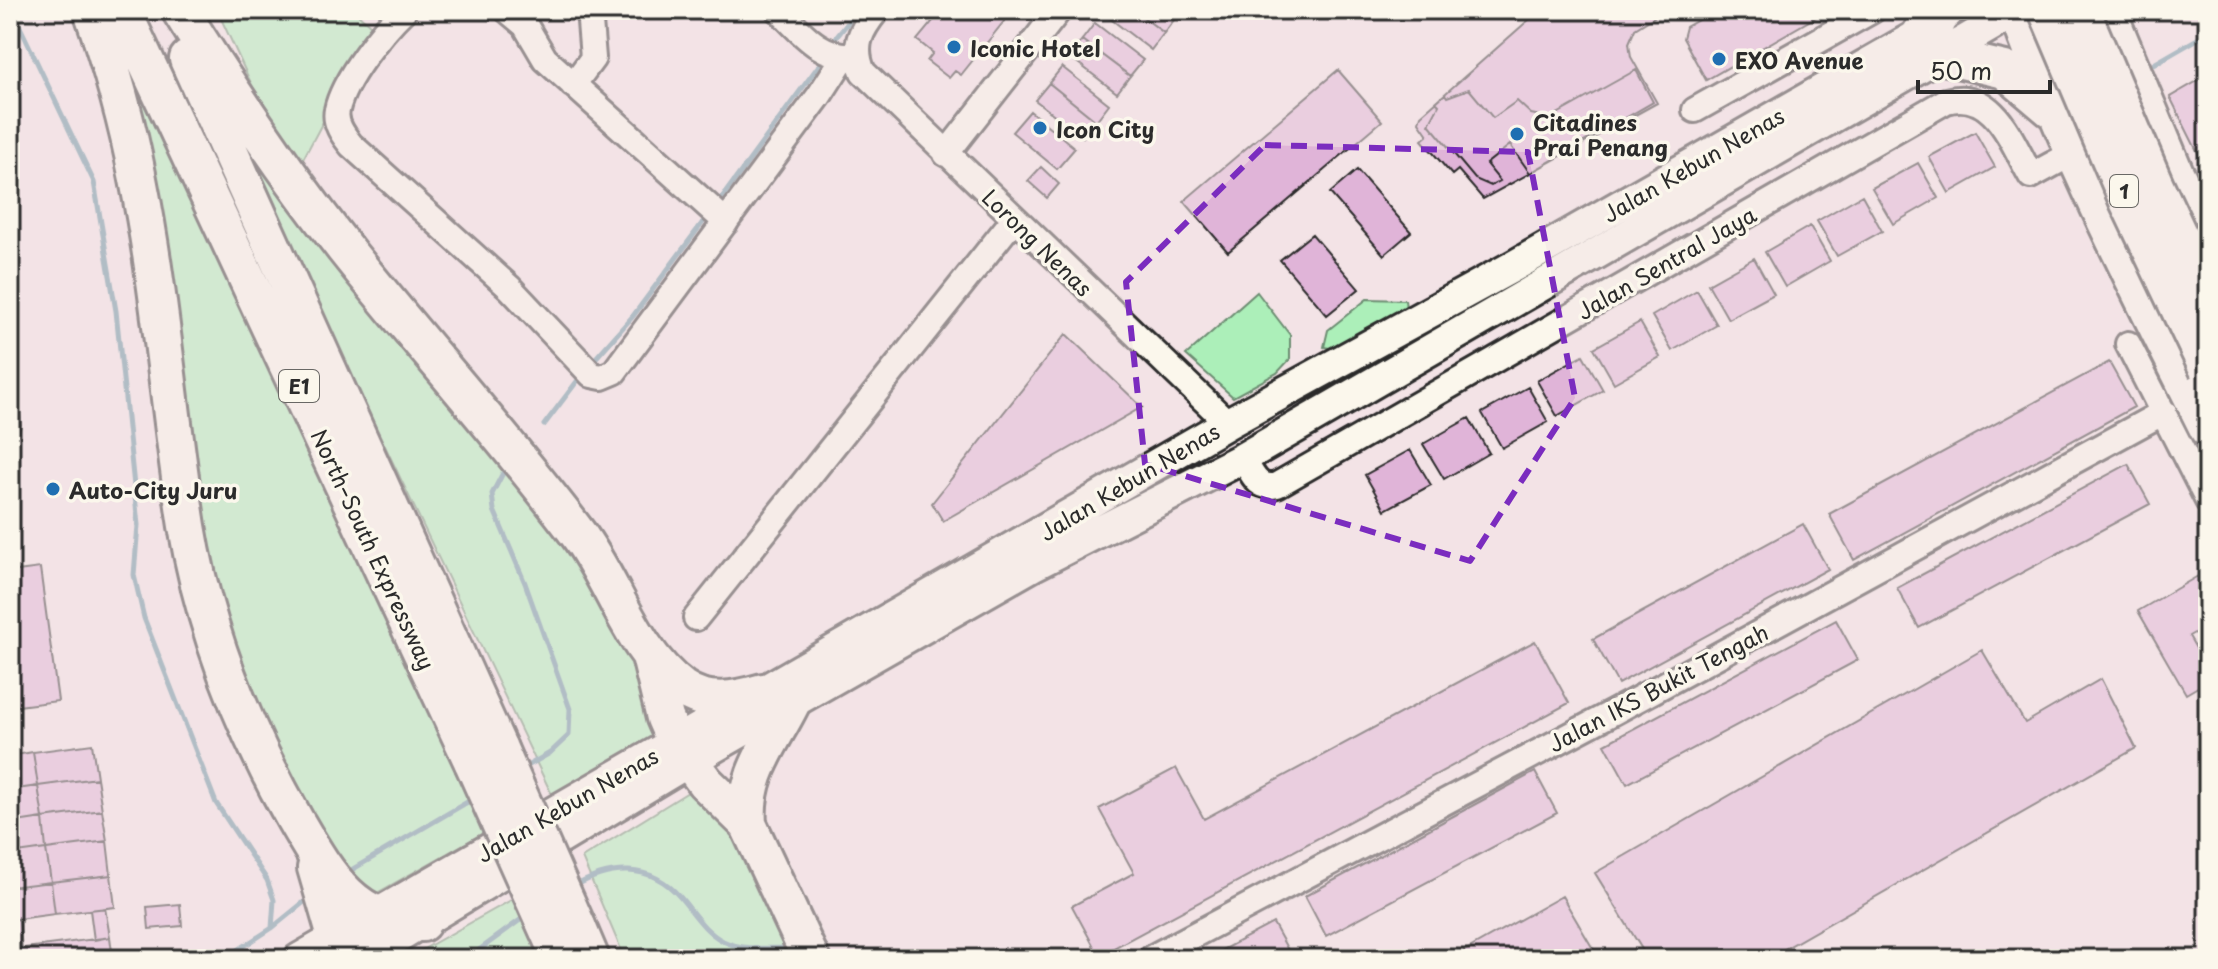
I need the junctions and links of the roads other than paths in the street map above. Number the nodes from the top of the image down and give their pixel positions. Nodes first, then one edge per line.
1 (92, 10) edge
2 (122, 10) edge
3 (166, 10) edge
4 (180, 10) edge
5 (404, 10) edge
6 (507, 10) edge
7 (589, 10) edge
8 (779, 10) edge
9 (877, 10) edge
10 (1059, 10) edge
11 (1873, 10) edge
12 (1962, 10) edge
13 (2017, 10) edge
14 (2047, 10) edge
15 (2081, 10) edge
16 (2115, 18) edge
17 (1936, 33) edge
18 (837, 53) junction
19 (573, 85) junction
20 (2147, 104) junction
21 (1695, 110) dead end
22 (2067, 133) junction
23 (946, 154) junction
24 (717, 215) junction
25 (1014, 219) junction
26 (2208, 238) edge
27 (2208, 298) edge
28 (2128, 344) dead end
29 (2208, 369) edge
30 (2164, 412) junction
31 (1228, 423) junction
32 (2208, 429) edge
33 (1243, 458) junction
34 (2208, 501) edge
35 (696, 618) dead end
36 (650, 656) junction
37 (777, 698) junction
38 (682, 751) junction
39 (486, 756) junction
40 (748, 824) junction
41 (422, 923) joint
42 (359, 939) edge
43 (564, 943) edge
44 (299, 959) edge
45 (591, 959) edge
46 (811, 959) edge
47 (1149, 959) edge

1 - 42 highway
2 - 39 highway, North–South Expressway / E1
3 - 39 highway, North–South Expressway / E1
4 - 36 highway
5 - 24 street
6 - 19 street
7 - 19 street
8 - 18 street, Lorong Nenas
9 - 18 street
10 - 23 street
11 - 21 street
12 - 17 main road, Jalan Kebun Nenas
13 - 17 main road, Jalan Kebun Nenas
13 - 22 highway
14 - 29 highway, 1, bridge
15 - 27 highway, 1, bridge
16 - 20 highway
17 - 22 highway
17 - 31 main road, Jalan Kebun Nenas
17 - 33 main road, Jalan Kebun Nenas
18 - 23 street, Lorong Nenas
18 - 24 street
19 - 24 street
20 - 22 highway
20 - 26 highway
22 - 32 highway
22 - 33 street, Jalan Sentral Jaya
23 - 25 street, Lorong Nenas
25 - 31 street, Lorong Nenas
25 - 35 street
28 - 30 street
30 - 34 street
30 - 47 street, Jalan IKS Bukit Tengah
31 - 37 main road, Jalan Kebun Nenas
33 - 37 main road, Jalan Kebun Nenas
36 - 37 highway
36 - 38 highway
37 - 38 main road, Jalan Kebun Nenas
37 - 40 highway
38 - 40 highway
38 - 41 main road, Jalan Kebun Nenas
38 - 42 main road, Jalan Kebun Nenas
39 - 43 highway, North–South Expressway / E1, bridge
40 - 46 highway
41 - 42 highway
42 - 44 main road, Jalan Kebun Nenas
43 - 45 highway, North–South Expressway / E1

